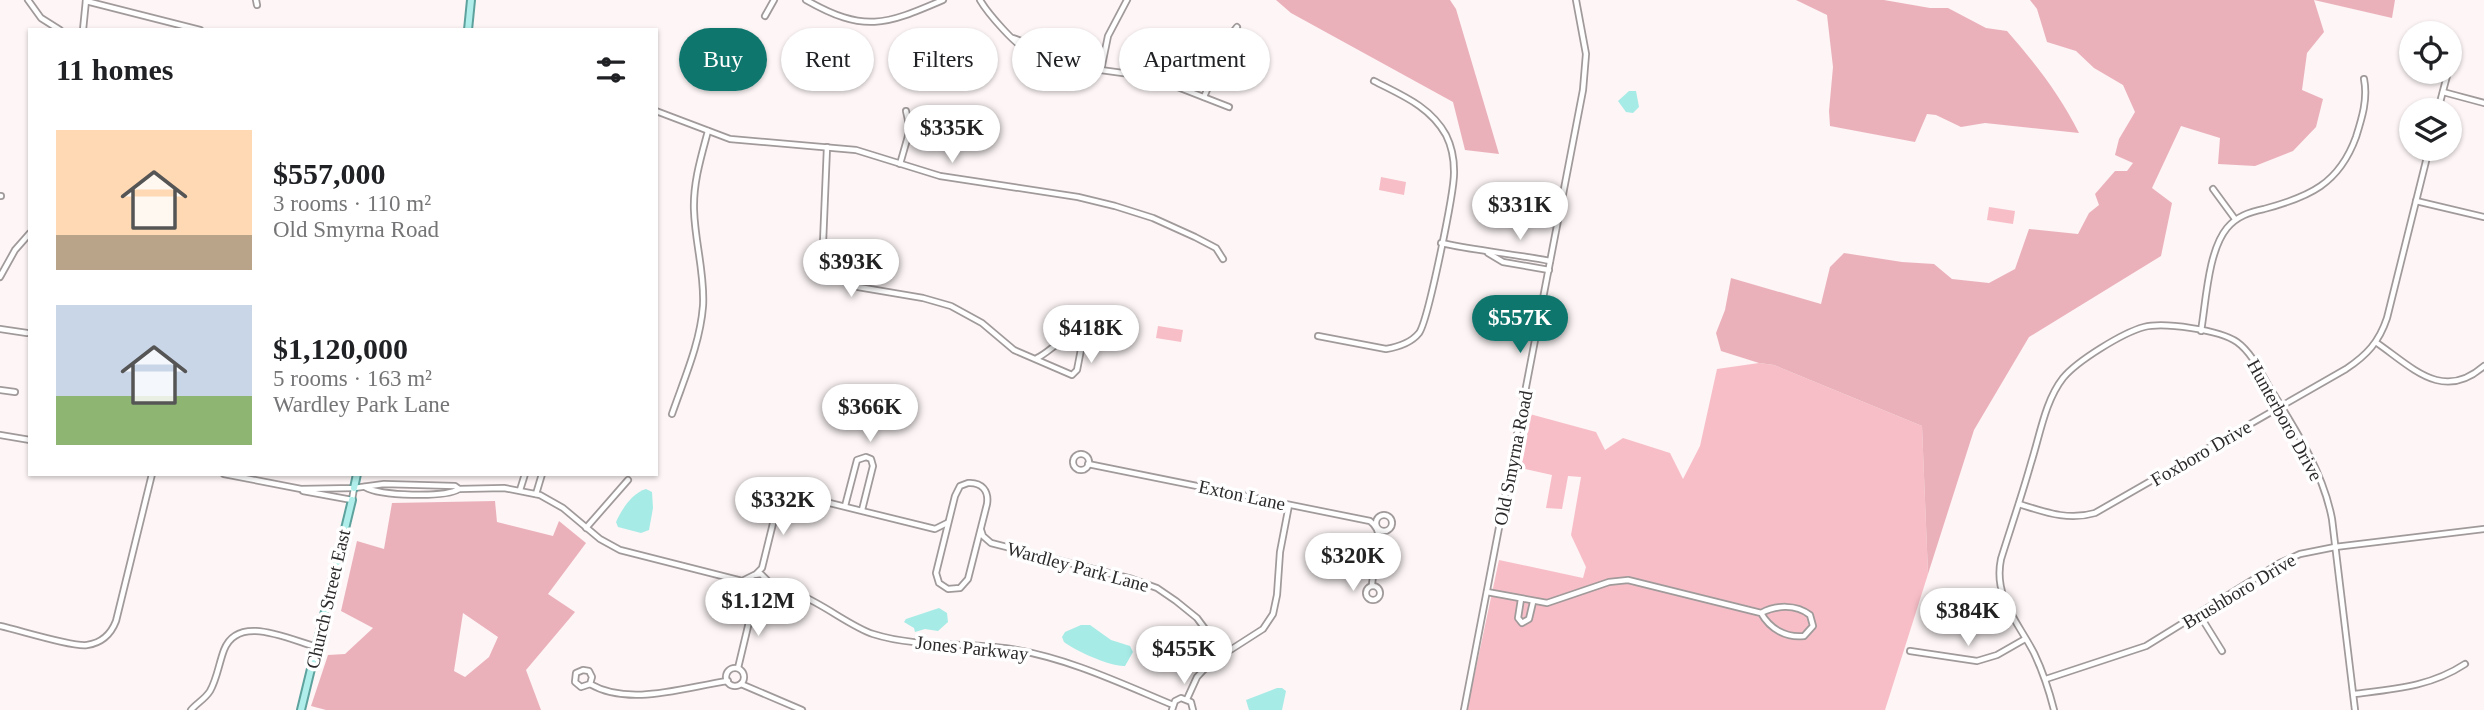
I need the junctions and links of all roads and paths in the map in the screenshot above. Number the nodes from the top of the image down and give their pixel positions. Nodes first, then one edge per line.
1 (28, 0) edge
2 (86, 0) edge
3 (471, 0) edge
4 (774, 0) edge
5 (806, 0) edge
6 (943, 0) edge
7 (980, 0) edge
8 (1127, 0) edge
9 (1576, 0) edge
10 (765, 16) dead end
11 (1237, 27) dead end
12 (57, 28) edge
13 (83, 28) edge
14 (192, 28) edge
15 (468, 28) edge
16 (1012, 36) edge
17 (1105, 51) edge
18 (1105, 71) edge
19 (2364, 79) dead end
20 (1374, 81) dead end
21 (2445, 84) edge
22 (2443, 92) junction
23 (1204, 97) junction
24 (2441, 98) edge
25 (2484, 103) edge
26 (1229, 107) dead end
27 (906, 111) dead end
28 (658, 112) edge
29 (708, 131) junction
30 (827, 147) junction
31 (2426, 161) edge
32 (900, 164) junction
33 (2213, 189) dead end
34 (2416, 201) junction
35 (2484, 217) edge
36 (2235, 219) junction
37 (28, 235) edge
38 (1441, 243) junction
39 (1488, 253) junction
40 (1223, 259) dead end
41 (1550, 261) junction
42 (2, 268) edge
43 (1549, 271) junction
44 (0, 277) edge
45 (0, 330) edge
46 (2201, 331) junction
47 (27, 332) dead end
48 (1318, 336) dead end
49 (2377, 344) junction
50 (1037, 358) junction
51 (2484, 366) edge
52 (0, 390) edge
53 (15, 392) dead end
54 (2281, 407) junction
55 (672, 414) dead end
56 (0, 435) edge
57 (28, 440) edge
58 (1088, 464) dead end
59 (152, 476) edge
60 (234, 476) edge
61 (357, 476) edge
62 (524, 476) edge
63 (541, 476) edge
64 (628, 480) dead end
65 (364, 486) junction
66 (295, 488) junction
67 (354, 488) junction
68 (459, 489) junction
69 (520, 490) junction
70 (789, 493) junction
71 (536, 494) junction
72 (779, 499) junction
73 (352, 500) junction
74 (2019, 504) junction
75 (1289, 505) junction
76 (845, 506) junction
77 (862, 510) junction
78 (948, 523) junction
79 (586, 528) junction
80 (935, 528) junction
81 (2484, 529) edge
82 (981, 530) junction
83 (943, 541) junction
84 (991, 543) junction
85 (2335, 547) junction
86 (976, 550) junction
87 (762, 568) junction
88 (756, 574) junction
89 (764, 576) junction
90 (749, 579) junction
91 (742, 581) junction
92 (768, 584) junction
93 (1372, 586) dead end
94 (747, 587) junction
95 (774, 588) junction
96 (766, 591) junction
97 (1487, 592) junction
98 (752, 594) junction
99 (759, 595) junction
100 (1521, 599) junction
101 (754, 601) junction
102 (1533, 602) junction
103 (1760, 613) junction
104 (2199, 614) junction
105 (0, 626) edge
106 (2025, 639) junction
107 (317, 647) junction
108 (1910, 651) dead end
109 (2222, 651) dead end
110 (1223, 653) junction
111 (2465, 664) dead end
112 (738, 668) junction
113 (2046, 679) junction
114 (728, 681) junction
115 (590, 684) junction
116 (741, 684) junction
117 (2354, 694) junction
118 (1187, 699) junction
119 (1172, 707) edge
120 (191, 710) edge
121 (301, 710) edge
122 (802, 710) edge
123 (1193, 710) edge
124 (1464, 710) edge
125 (2054, 710) edge
126 (2355, 710) edge

1 - 12 street
2 - 13 street
2 - 14 street
3 - 15 main road
4 - 10 street
5 - 6 street
7 - 16 street
8 - 17 street
9 - 41 street, Old Smyrna Road
11 - 23 street
18 - 23 street
19 - 36 street
20 - 38 street
21 - 22 street
22 - 24 street
22 - 25 street
23 - 26 street
27 - 32 street
28 - 29 street
29 - 30 street
29 - 55 street
30 - 32 street
30 - 50 street
31 - 34 street
32 - 40 street
33 - 36 street
34 - 35 street
34 - 49 street
36 - 46 street
37 - 42 street
38 - 39 street
38 - 48 street
39 - 41 street
39 - 43 street
41 - 43 street, Old Smyrna Road
42 - 44 street
43 - 97 street, Old Smyrna Road
45 - 47 street
46 - 54 street, Hunterboro Drive
46 - 74 street, Hunterboro Drive
49 - 51 street
49 - 54 street, Foxboro Drive
50 - 50 street
52 - 53 street
54 - 74 street, Foxboro Drive
54 - 85 street, Hunterboro Drive
56 - 57 street
58 - 75 street, Exton Lane
59 - 105 street
60 - 66 street
61 - 67 main road
62 - 69 street
63 - 71 street
64 - 79 street
65 - 67 street
65 - 68 street
65 - 68 street
66 - 67 street
66 - 73 street
67 - 73 street, Church Street East
68 - 69 street
69 - 71 street
70 - 72 street
70 - 72 street
70 - 76 street
71 - 79 street
72 - 87 street
73 - 107 main road, Church Street East
74 - 106 street, Hunterboro Drive
75 - 93 street, Exton Lane
75 - 110 street
76 - 77 street
76 - 77 street
77 - 80 street
78 - 80 street
78 - 82 street
78 - 83 street
79 - 91 street
80 - 83 street
81 - 85 street, Brushboro Drive
82 - 84 street, Wardley Park Lane
82 - 86 street
83 - 86 street
84 - 86 street, Wardley Park Lane
84 - 110 street, Wardley Park Lane
85 - 104 street, Brushboro Drive
85 - 117 street, Hunterboro Drive
87 - 88 street
87 - 89 street
88 - 89 street
88 - 90 street
89 - 92 street
90 - 91 street
90 - 94 street
91 - 94 street
92 - 95 street, Jones Parkway
92 - 96 street
94 - 98 street
95 - 96 street
95 - 119 street, Jones Parkway
96 - 99 street
97 - 100 street
97 - 124 street, Old Smyrna Road
98 - 99 street
98 - 101 street
99 - 101 street
100 - 102 street
100 - 102 street
101 - 112 street
102 - 103 street
103 - 103 street
104 - 109 street
104 - 113 street, Brushboro Drive
106 - 108 street
106 - 113 street, Hunterboro Drive
107 - 120 street
107 - 121 main road, Church Street East
110 - 118 street
111 - 117 street
112 - 114 street
112 - 116 street
113 - 125 street, Hunterboro Drive
114 - 115 street
114 - 116 street
115 - 115 street
116 - 122 street
117 - 126 street, Hunterboro Drive
118 - 119 street
118 - 123 street

